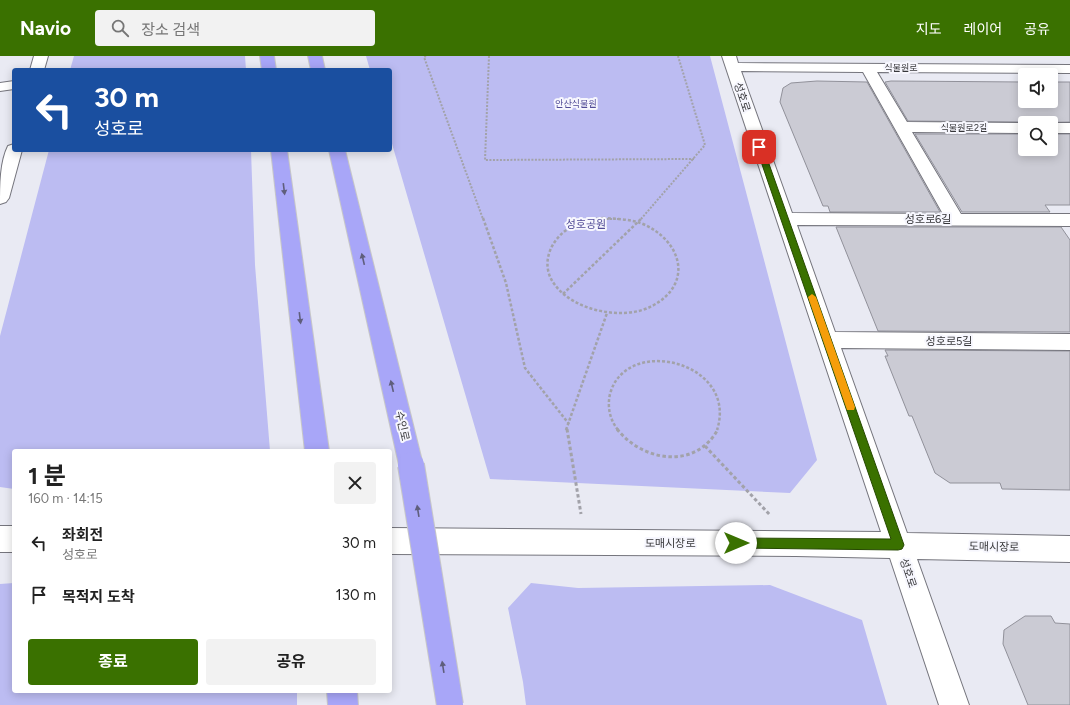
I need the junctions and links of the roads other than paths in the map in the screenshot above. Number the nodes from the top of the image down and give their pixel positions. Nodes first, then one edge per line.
1 (41, 56) edge
2 (267, 56) edge
3 (315, 56) edge
4 (730, 61) edge
5 (868, 64) edge
6 (37, 68) edge
7 (269, 68) edge
8 (318, 68) edge
9 (1070, 69) edge
10 (12, 85) edge
11 (0, 87) edge
12 (902, 127) junction
13 (1018, 128) edge
14 (1058, 128) edge
15 (1070, 128) edge
16 (13, 152) edge
17 (279, 152) edge
18 (337, 152) edge
19 (0, 198) edge
20 (785, 219) junction
21 (955, 219) junction
22 (1070, 220) edge
23 (827, 340) junction
24 (1070, 342) edge
25 (317, 449) edge
26 (0, 539) edge
27 (12, 539) edge
28 (392, 541) edge
29 (898, 545) junction
30 (1070, 549) edge
31 (342, 693) edge
32 (343, 705) edge
33 (450, 705) edge
34 (954, 705) edge

1 - 6 street
2 - 7 highway
3 - 8 highway
4 - 5 street, 식물원로
4 - 20 street, 성호로
5 - 9 street, 식물원로
5 - 12 street
10 - 11 street
12 - 13 street, 식물원로2길
12 - 21 street
14 - 15 street
16 - 19 street
17 -> 25 highway
33 -> 18 highway, 수인로, bridge
20 - 21 street, 성호로6길
20 - 23 street, 성호로
21 - 22 street, 성호로6길
23 - 24 street, 성호로5길
23 - 29 street, 성호로
26 - 27 street
28 - 29 street, 도매시장로
29 - 30 street, 도매시장로
29 - 34 street, 성호로
31 - 32 highway

